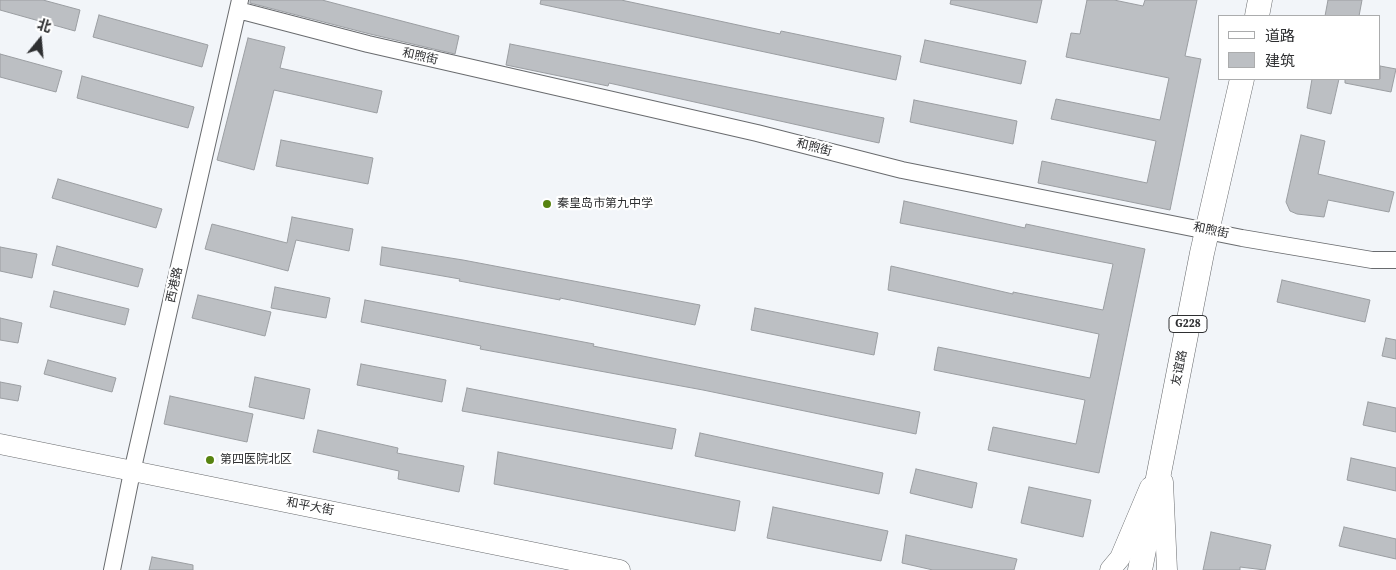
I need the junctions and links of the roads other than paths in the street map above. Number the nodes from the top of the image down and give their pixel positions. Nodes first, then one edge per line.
1 (1260, 0) edge
2 (239, 5) edge
3 (1257, 15) edge
4 (1242, 80) edge
5 (1208, 230) junction
6 (1396, 260) edge
7 (0, 444) edge
8 (1162, 457) junction
9 (132, 472) junction
10 (112, 570) edge
11 (620, 570) edge
12 (1110, 570) edge
13 (1140, 570) edge
14 (1167, 570) edge

1 - 3 highway
2 - 5 street, 和煦街
2 - 9 street, 西港路
4 - 5 highway, 友谊路 / G228
5 - 6 street, 和煦街
5 - 8 highway, 友谊路 / G228
7 - 9 main road, 和平大街
8 - 12 main road
8 - 13 highway, 友谊路 / G228
8 - 14 main road
9 - 10 street, 西港路
9 - 11 main road, 和平大街

